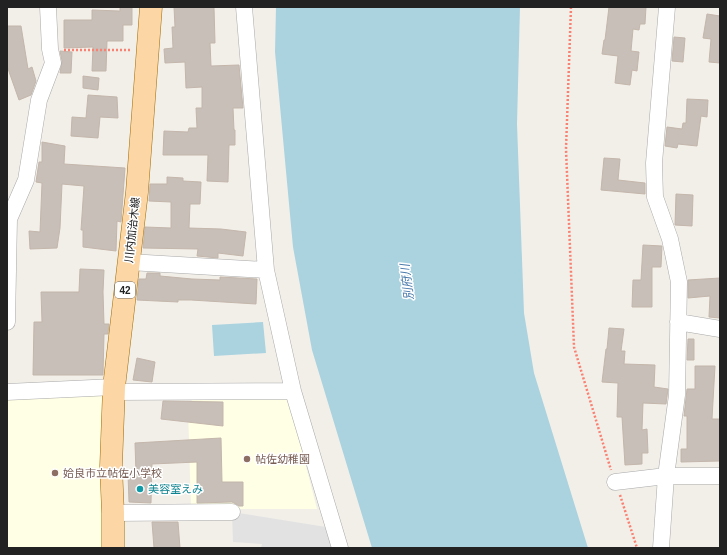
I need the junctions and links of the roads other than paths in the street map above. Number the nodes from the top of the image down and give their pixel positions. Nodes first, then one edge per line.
1 (48, 7) edge
2 (151, 7) edge
3 (244, 7) edge
4 (667, 7) edge
5 (129, 262) junction
6 (266, 270) junction
7 (7, 322) edge
8 (678, 322) junction
9 (720, 329) edge
10 (114, 390) junction
11 (294, 391) junction
12 (7, 392) edge
13 (666, 476) junction
14 (720, 476) edge
15 (615, 482) road end
16 (232, 512) dead end
17 (113, 513) junction
18 (113, 548) edge
19 (340, 548) edge
20 (661, 548) edge

1 - 7 street
2 - 5 main road, 川内加治木線 / 42
3 - 6 street
4 - 8 street
5 - 6 street
5 - 10 main road, 川内加治木線 / 42
6 - 11 street
8 - 9 street
8 - 13 street
10 - 11 street
10 - 12 street
10 - 17 main road, 川内加治木線 / 42
11 - 19 street
13 - 14 street
13 - 15 street
13 - 20 street
16 - 17 street
17 - 18 main road, 川内加治木線 / 42

